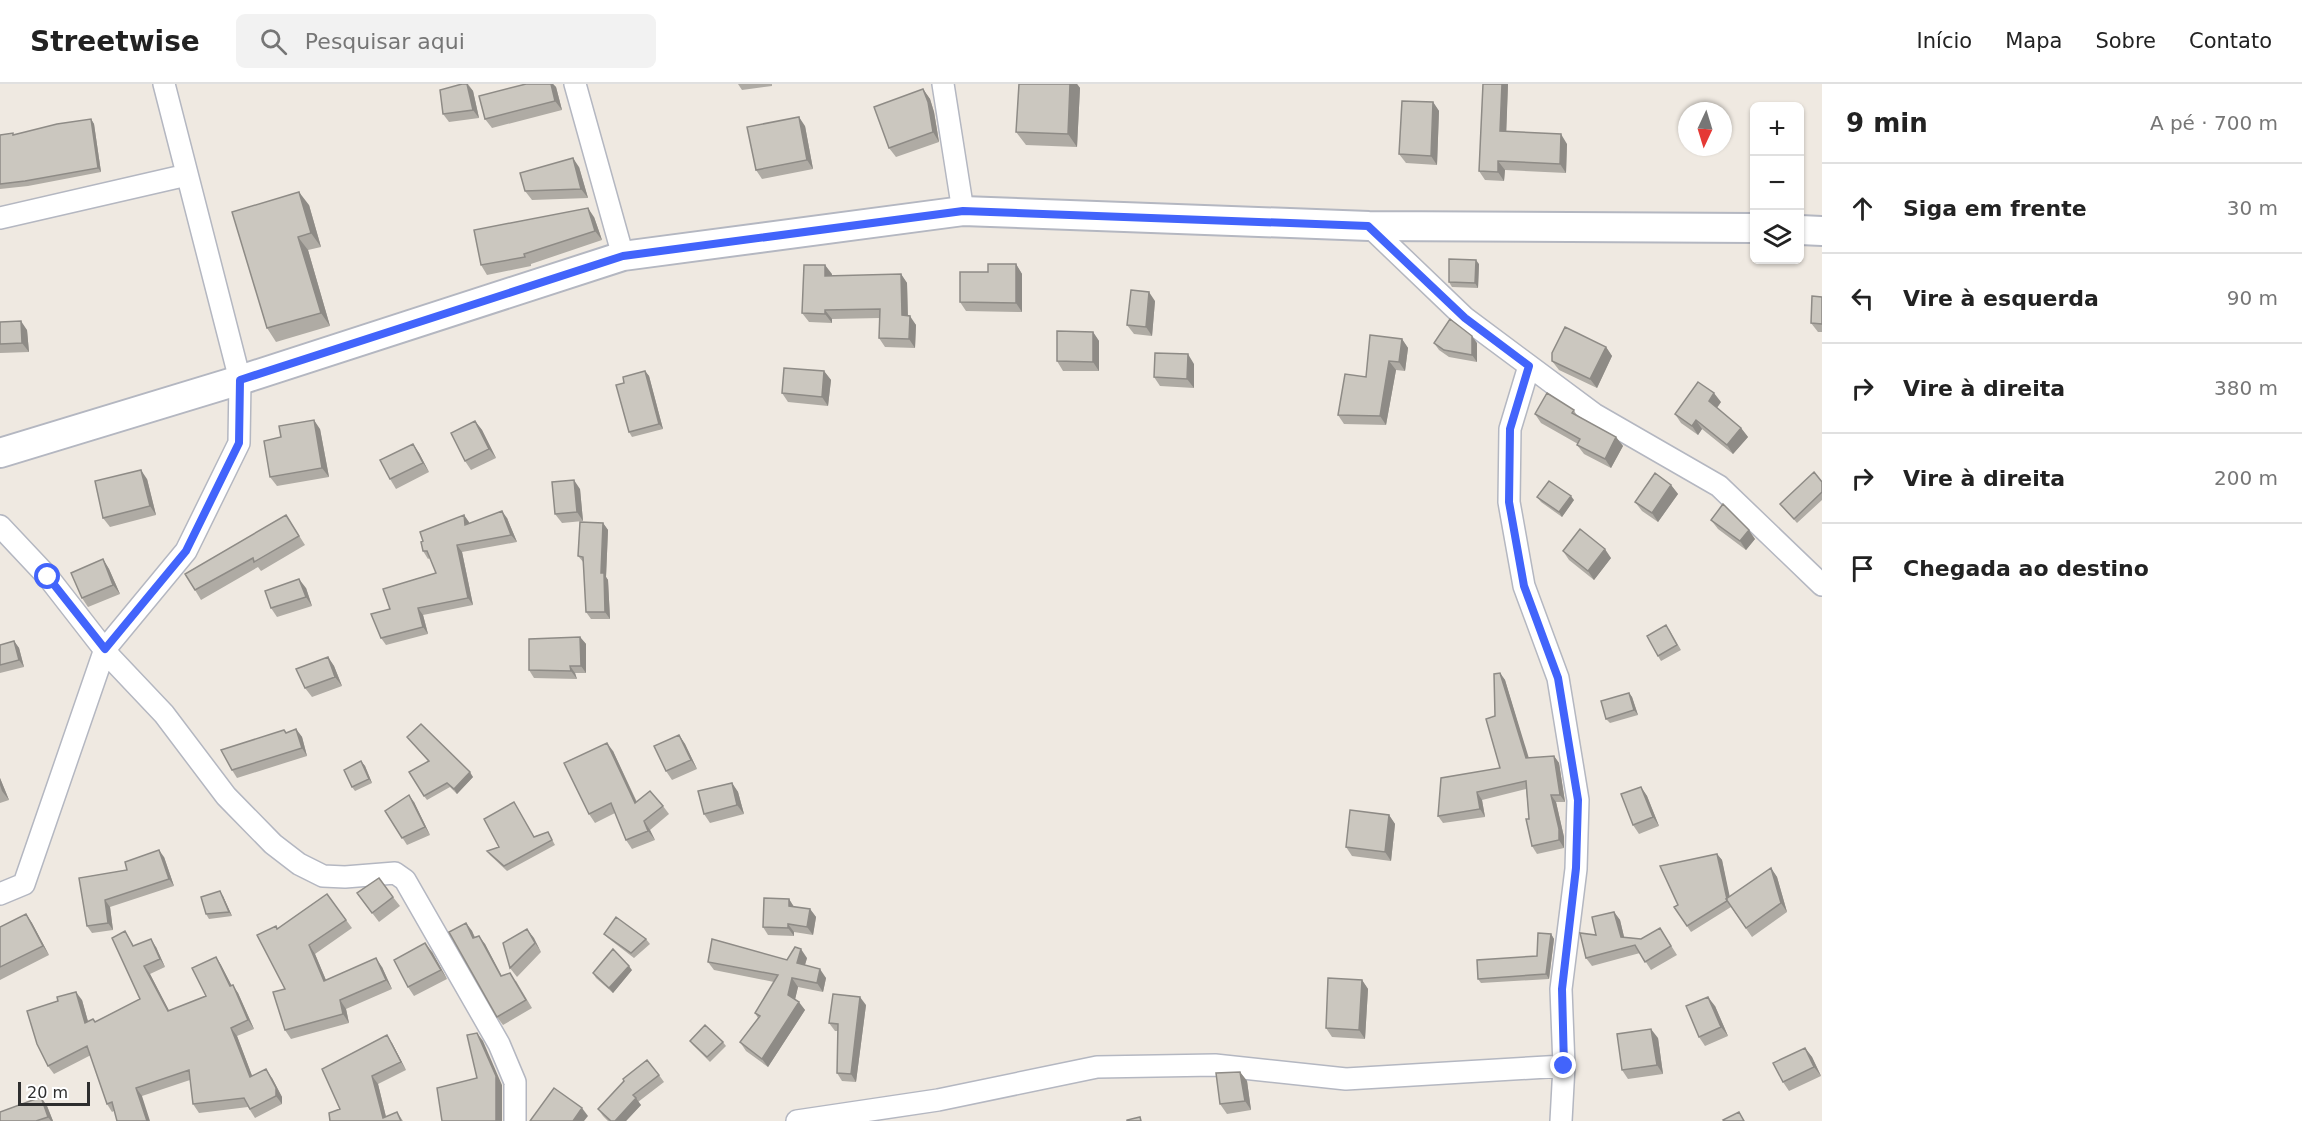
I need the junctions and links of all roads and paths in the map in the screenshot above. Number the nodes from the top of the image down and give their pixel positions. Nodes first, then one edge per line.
1 (164, 84) edge
2 (575, 84) edge
3 (944, 84) edge
4 (187, 175) junction
5 (963, 211) junction
6 (0, 218) edge
7 (1368, 226) junction
8 (1750, 228) edge
9 (1804, 230) edge
10 (1822, 231) edge
11 (623, 256) junction
12 (1529, 366) junction
13 (240, 380) junction
14 (0, 453) edge
15 (0, 526) edge
16 (1822, 585) edge
17 (105, 649) junction
18 (0, 894) edge
19 (1564, 1066) junction
20 (515, 1121) edge
21 (797, 1121) edge
22 (1561, 1121) edge

1 - 4 street
2 - 11 street
3 - 5 street
4 - 6 street
4 - 13 street
5 - 7 main road
5 - 11 main road
7 - 8 main road
7 - 12 street
9 - 10 main road
11 - 13 main road
12 - 16 street
12 - 19 street
13 - 14 main road
13 - 17 street
15 - 17 street
17 - 18 street
17 - 20 street
19 - 21 street
19 - 22 street

